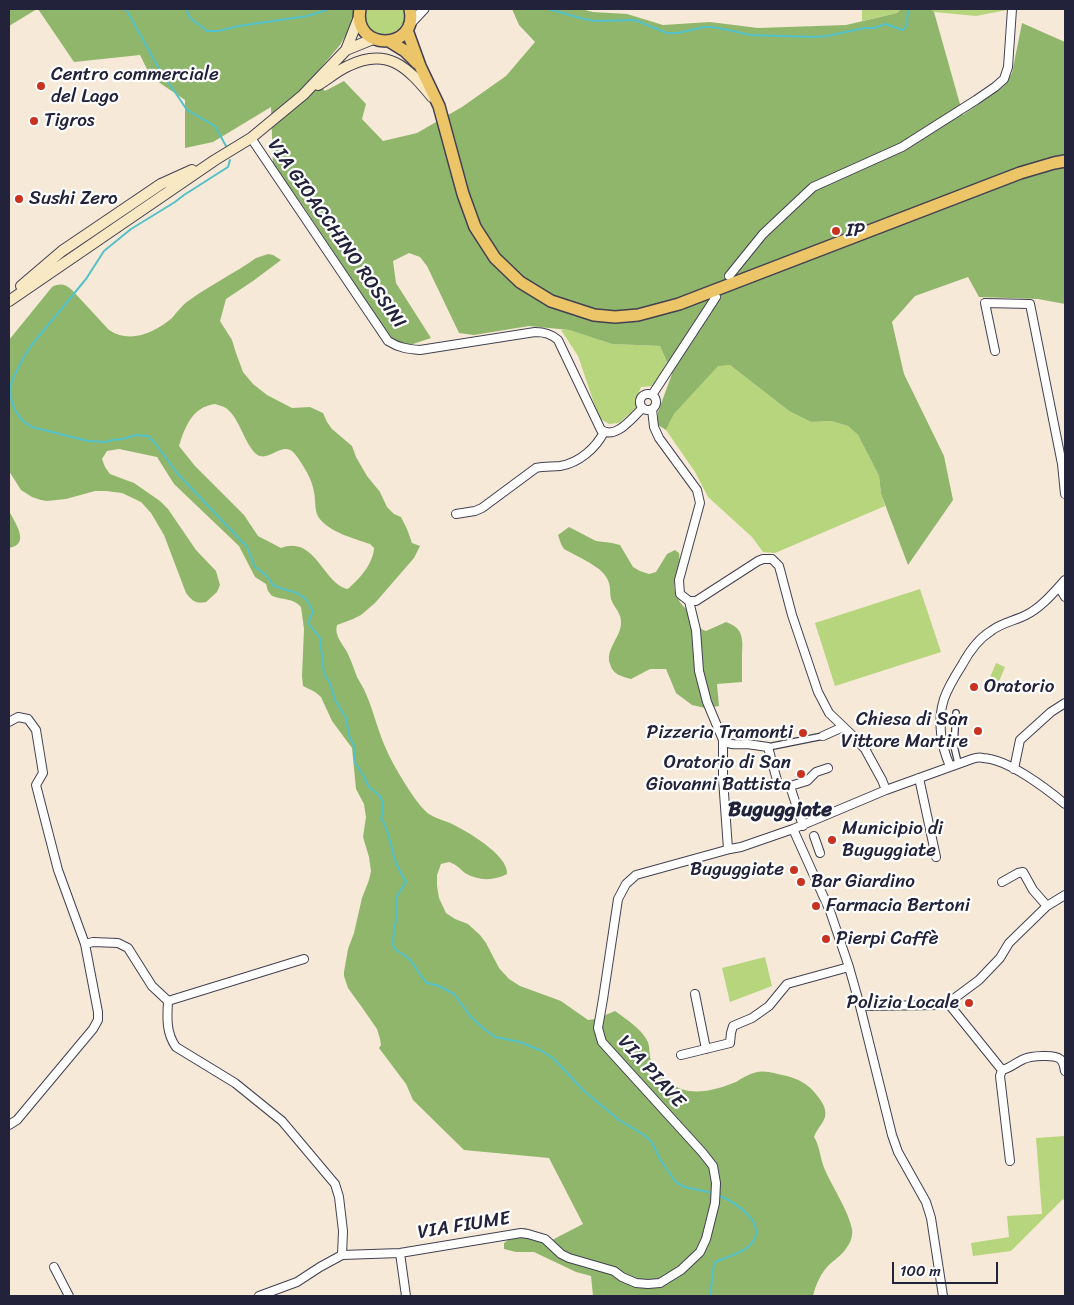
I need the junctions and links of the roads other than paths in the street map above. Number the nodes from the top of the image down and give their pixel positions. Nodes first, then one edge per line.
1 (410, 9) edge
2 (424, 9) edge
3 (1012, 9) edge
4 (360, 13) edge
5 (408, 27) junction
6 (373, 38) junction
7 (389, 41) junction
8 (346, 50) junction
9 (420, 66) junction
10 (303, 94) junction
11 (439, 106) junction
12 (251, 138) junction
13 (215, 160) junction
14 (1065, 161) edge
15 (149, 205) junction
16 (99, 227) junction
17 (67, 262) junction
18 (729, 276) dead end
19 (9, 296) edge
20 (716, 298) dead end
21 (9, 301) edge
22 (995, 351) dead end
23 (652, 396) junction
24 (643, 408) junction
25 (652, 409) junction
26 (604, 432) junction
27 (1065, 494) edge
28 (456, 514) dead end
29 (1065, 580) edge
30 (1059, 587) junction
31 (1065, 597) edge
32 (689, 601) junction
33 (1065, 703) edge
34 (956, 713) dead end
35 (9, 722) edge
36 (843, 727) junction
37 (822, 736) joint
38 (723, 740) junction
39 (768, 747) junction
40 (954, 765) junction
41 (828, 768) dead end
42 (1014, 769) junction
43 (919, 778) junction
44 (790, 786) junction
45 (886, 790) junction
46 (1065, 804) edge
47 (803, 826) junction
48 (794, 829) junction
49 (728, 849) junction
50 (802, 850) junction
51 (820, 853) dead end
52 (936, 857) dead end
53 (1002, 882) dead end
54 (1065, 895) edge
55 (1047, 906) junction
56 (85, 944) junction
57 (304, 959) dead end
58 (849, 967) junction
59 (695, 994) dead end
60 (168, 1001) junction
61 (948, 1003) junction
62 (860, 1006) junction
63 (706, 1049) junction
64 (681, 1055) dead end
65 (1002, 1070) junction
66 (1065, 1070) edge
67 (9, 1125) edge
68 (1010, 1161) dead end
69 (716, 1183) joint
70 (400, 1253) junction
71 (342, 1255) junction
72 (54, 1267) dead end
73 (270, 1294) edge
74 (69, 1296) edge
75 (259, 1296) edge
76 (406, 1296) edge
77 (943, 1296) edge

1 - 5 main road
2 - 5 street
3 - 18 street
4 - 6 main road
4 - 8 main road
5 - 7 main road
5 - 9 main road
6 - 7 main road
6 - 8 main road
7 - 9 main road
8 - 10 main road
9 - 11 main road
10 - 11 main road
10 - 12 main road
11 - 14 main road
12 - 13 main road
12 - 26 street, VIA GIOACCHINO ROSSINI
13 - 15 main road
13 - 16 main road
15 - 16 main road
15 - 17 main road
16 - 17 main road
16 - 19 main road
17 - 21 main road
20 - 23 street
22 - 27 street
23 - 24 street
23 - 25 street
24 - 25 street
24 - 26 street
25 - 32 street
26 - 28 street
29 - 30 street
30 - 31 street
30 - 40 street
32 - 36 street
32 - 38 street
33 - 42 street
34 - 40 street
35 - 56 street
36 - 37 street
36 - 45 street
37 - 39 street
38 - 39 street
38 - 49 street
39 - 44 street
40 - 42 street
40 - 43 street
41 - 44 street
42 - 46 street
43 - 45 street
43 - 52 street
44 - 47 street
45 - 47 street
47 - 48 street
48 - 49 street
48 - 50 street
49 - 69 street, VIA PIAVE
50 - 51 street
50 - 58 street
53 - 55 street
54 - 55 street
55 - 61 street
56 - 60 street
56 - 67 street
57 - 60 street
58 - 62 street
58 - 63 street
59 - 63 street
60 - 71 street
61 - 62 street
61 - 65 street
62 - 77 street
63 - 64 street
65 - 66 street
65 - 68 street
69 - 70 street, VIA FIUME
70 - 71 street, VIA FIUME
70 - 76 street
71 - 73 street, VIA FIUME
72 - 74 street
73 - 75 street, VIA FIUME

